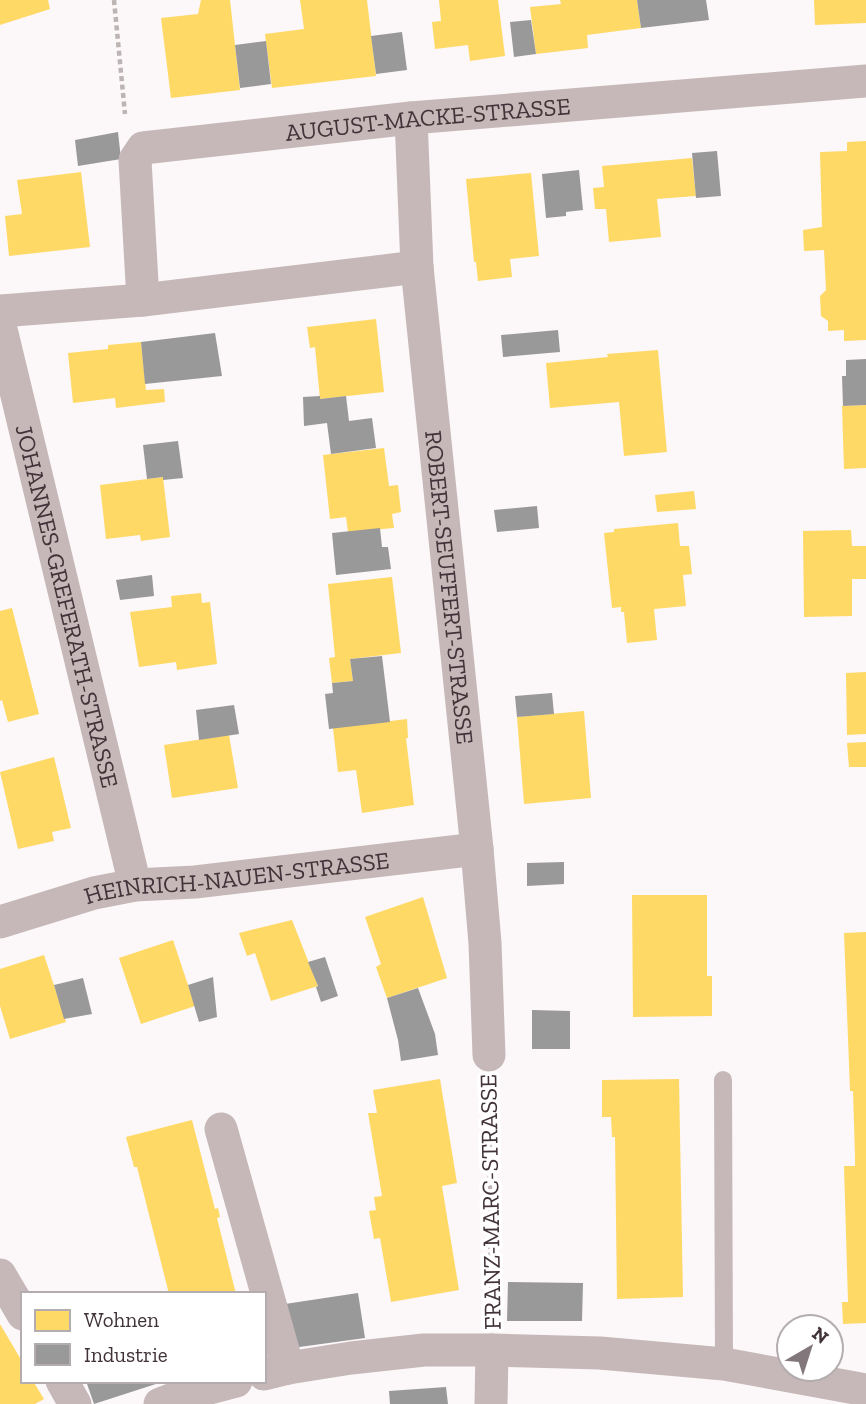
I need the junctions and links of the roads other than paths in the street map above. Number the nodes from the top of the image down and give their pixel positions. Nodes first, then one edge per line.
1 (866, 81) edge
2 (411, 118) junction
3 (417, 267) junction
4 (143, 300) junction
5 (0, 311) edge
6 (0, 325) edge
7 (478, 849) junction
8 (135, 885) junction
9 (0, 922) edge
10 (489, 1055) road end
11 (723, 1080) dead end
12 (221, 1129) dead end
13 (0, 1275) edge
14 (258, 1292) edge
15 (21, 1311) edge
16 (266, 1327) edge
17 (492, 1350) junction
18 (724, 1364) junction
19 (276, 1371) edge
20 (63, 1383) edge
21 (228, 1383) edge
22 (866, 1390) edge
23 (75, 1404) edge
24 (160, 1404) edge
25 (491, 1404) edge

1 - 2 street, AUGUST-MACKE-STRASSE
2 - 3 street, ROBERT-SEUFFERT-STRASSE
2 - 4 street, AUGUST-MACKE-STRASSE
3 - 4 street
3 - 7 street, ROBERT-SEUFFERT-STRASSE
4 - 5 street
6 - 8 street, JOHANNES-GREFERATH-STRASSE
7 - 8 street, HEINRICH-NAUEN-STRASSE
7 - 10 street, ROBERT-SEUFFERT-STRASSE
8 - 9 street, HEINRICH-NAUEN-STRASSE
11 - 18 lane
12 - 14 street, FRANZ-MARC-STRASSE
13 - 15 street
16 - 19 street, FRANZ-MARC-STRASSE
17 - 18 street, FRANZ-MARC-STRASSE
17 - 19 street, FRANZ-MARC-STRASSE
17 - 25 street, FRANZ-MARC-STRASSE
18 - 22 street, FRANZ-MARC-STRASSE
20 - 23 street
21 - 24 street

